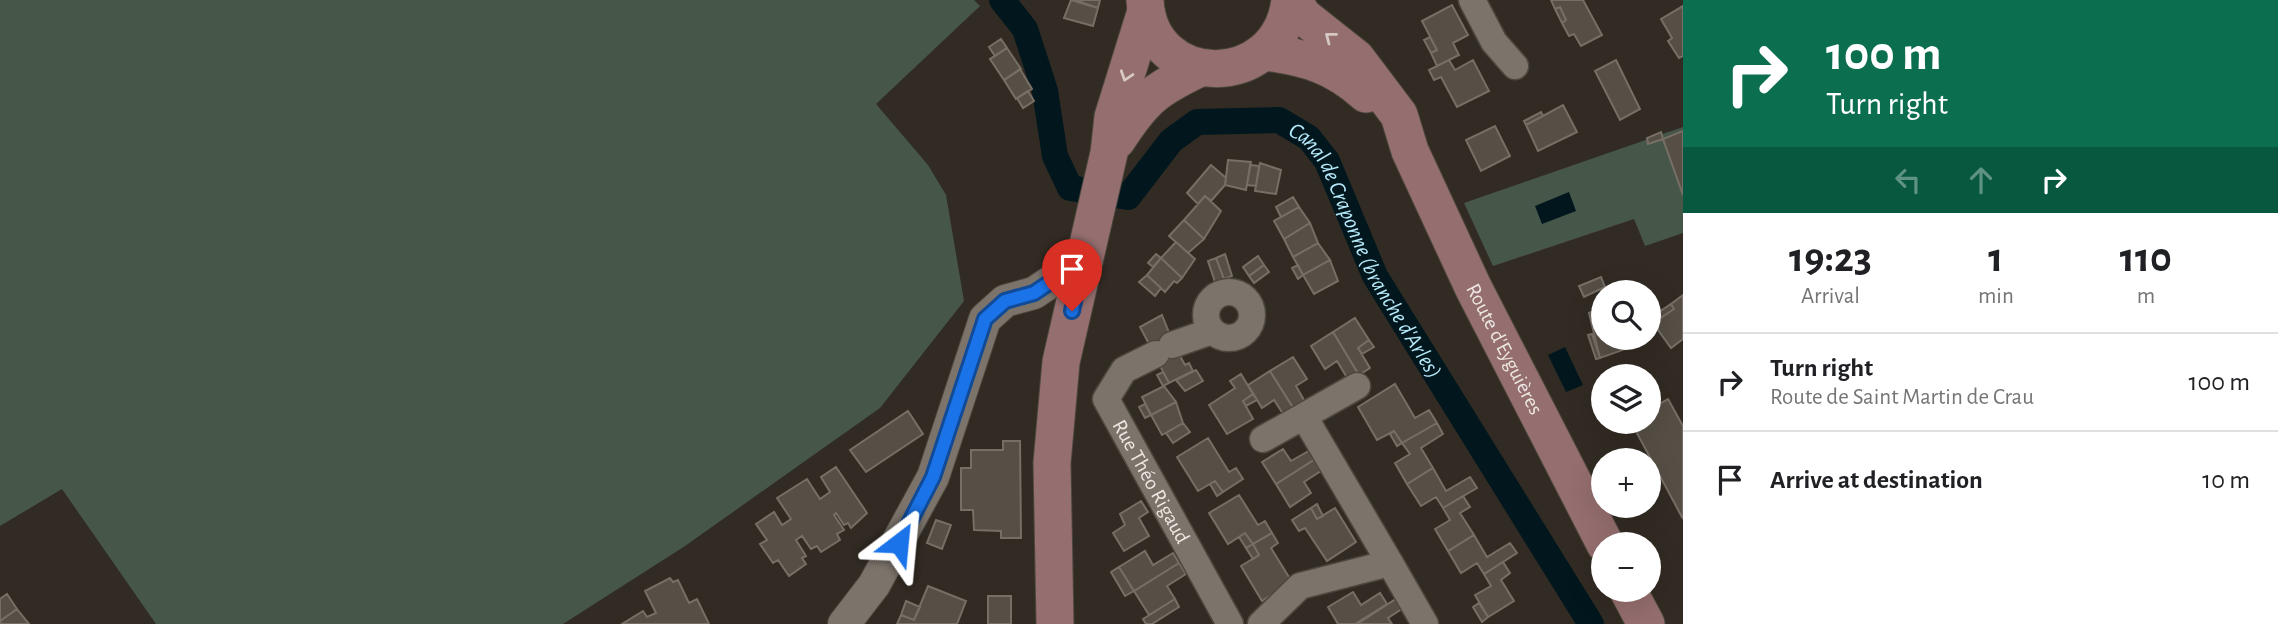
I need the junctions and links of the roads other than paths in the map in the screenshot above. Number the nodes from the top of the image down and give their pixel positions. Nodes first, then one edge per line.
1 (1291, 0) edge
2 (1472, 0) edge
3 (1146, 5) edge
4 (1266, 52) junction
5 (1515, 66) dead end
6 (1200, 68) junction
7 (1410, 150) junction
8 (1108, 158) junction
9 (1083, 260) junction
10 (1212, 331) dead end
11 (1357, 386) dead end
12 (1304, 418) junction
13 (1263, 439) dead end
14 (1599, 532) edge
15 (1054, 555) junction
16 (1390, 563) junction
17 (1634, 602) edge
18 (844, 624) edge
19 (1046, 624) edge
20 (1055, 624) edge
21 (1230, 624) edge
22 (1261, 624) edge
23 (1425, 624) edge
24 (1646, 624) edge

1 - 4 main road
7 -> 1 main road, Route d'Eyguières
2 - 5 street
3 - 6 main road
3 -> 8 main road
4 - 6 main road
4 - 7 main road, Route d'Eyguières
6 - 8 main road
7 - 14 main road, Route d'Eyguières
8 - 9 main road
9 - 15 main road
9 - 18 street
10 - 21 street, Rue Théo Rigaud
11 - 12 street
12 - 13 street
12 - 16 street
15 - 19 street
15 - 20 main road
16 - 22 street
16 - 23 street
17 - 24 main road

